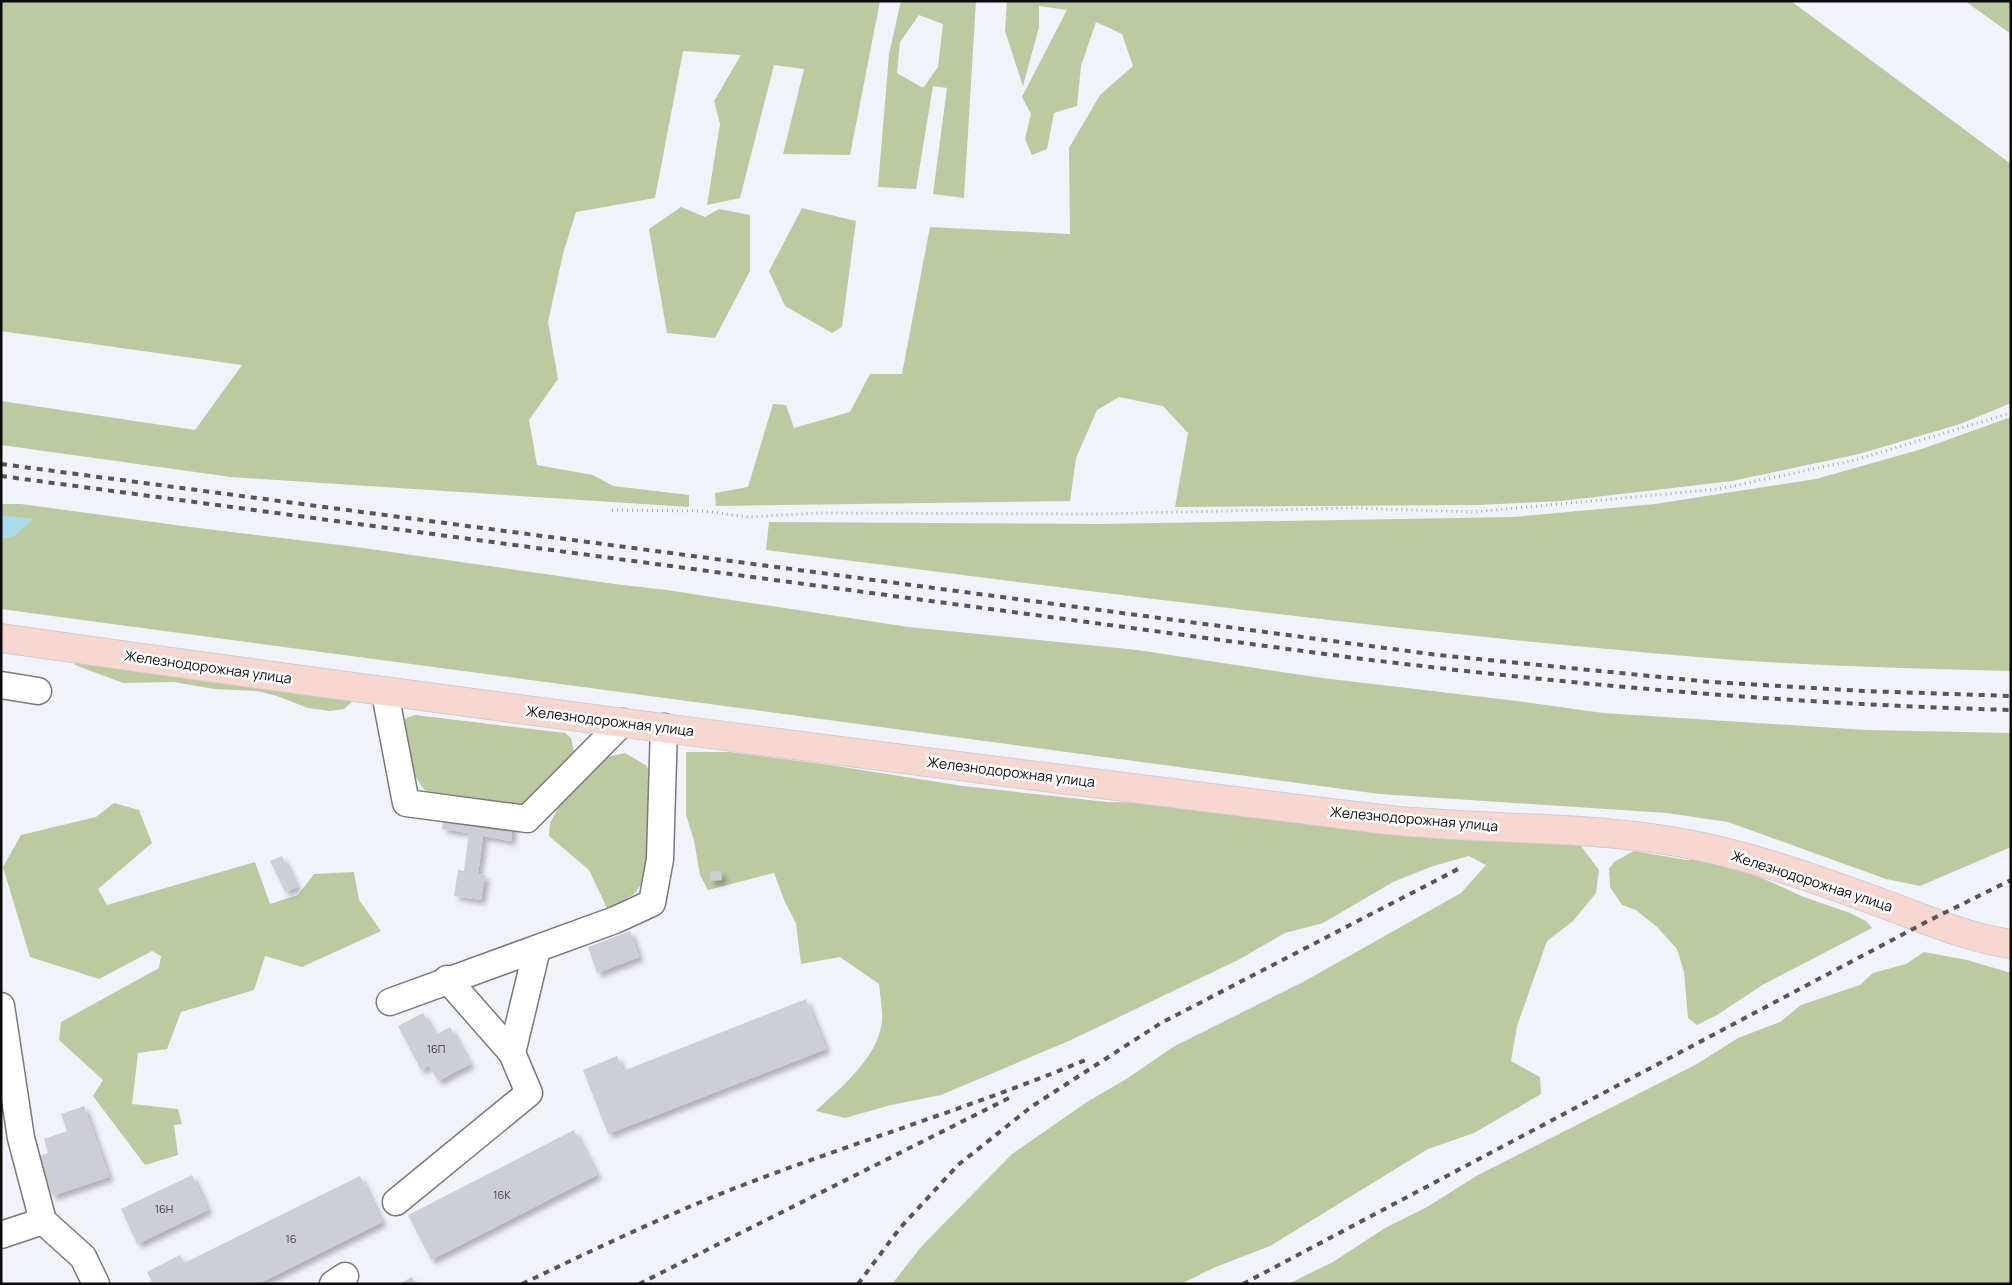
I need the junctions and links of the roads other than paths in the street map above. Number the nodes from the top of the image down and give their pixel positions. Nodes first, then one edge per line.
1 (1, 638) edge
2 (1, 685) edge
3 (38, 691) dead end
4 (385, 693) junction
5 (623, 722) junction
6 (664, 728) junction
7 (2011, 944) edge
8 (536, 949) junction
9 (447, 979) junction
10 (390, 1002) dead end
11 (1, 1006) edge
12 (512, 1053) junction
13 (396, 1202) dead end
14 (43, 1221) junction
15 (1, 1235) edge
16 (96, 1284) edge

1 - 4 main road, Железнодорожная улица
2 - 3 street
4 - 5 main road, Железнодорожная улица
4 - 5 street
5 - 6 main road, Железнодорожная улица
6 - 7 main road, Железнодорожная улица
6 - 8 street
8 - 9 street
8 - 12 street
9 - 10 street
9 - 12 street
11 - 14 street
12 - 13 street
14 - 15 street
14 - 16 street

